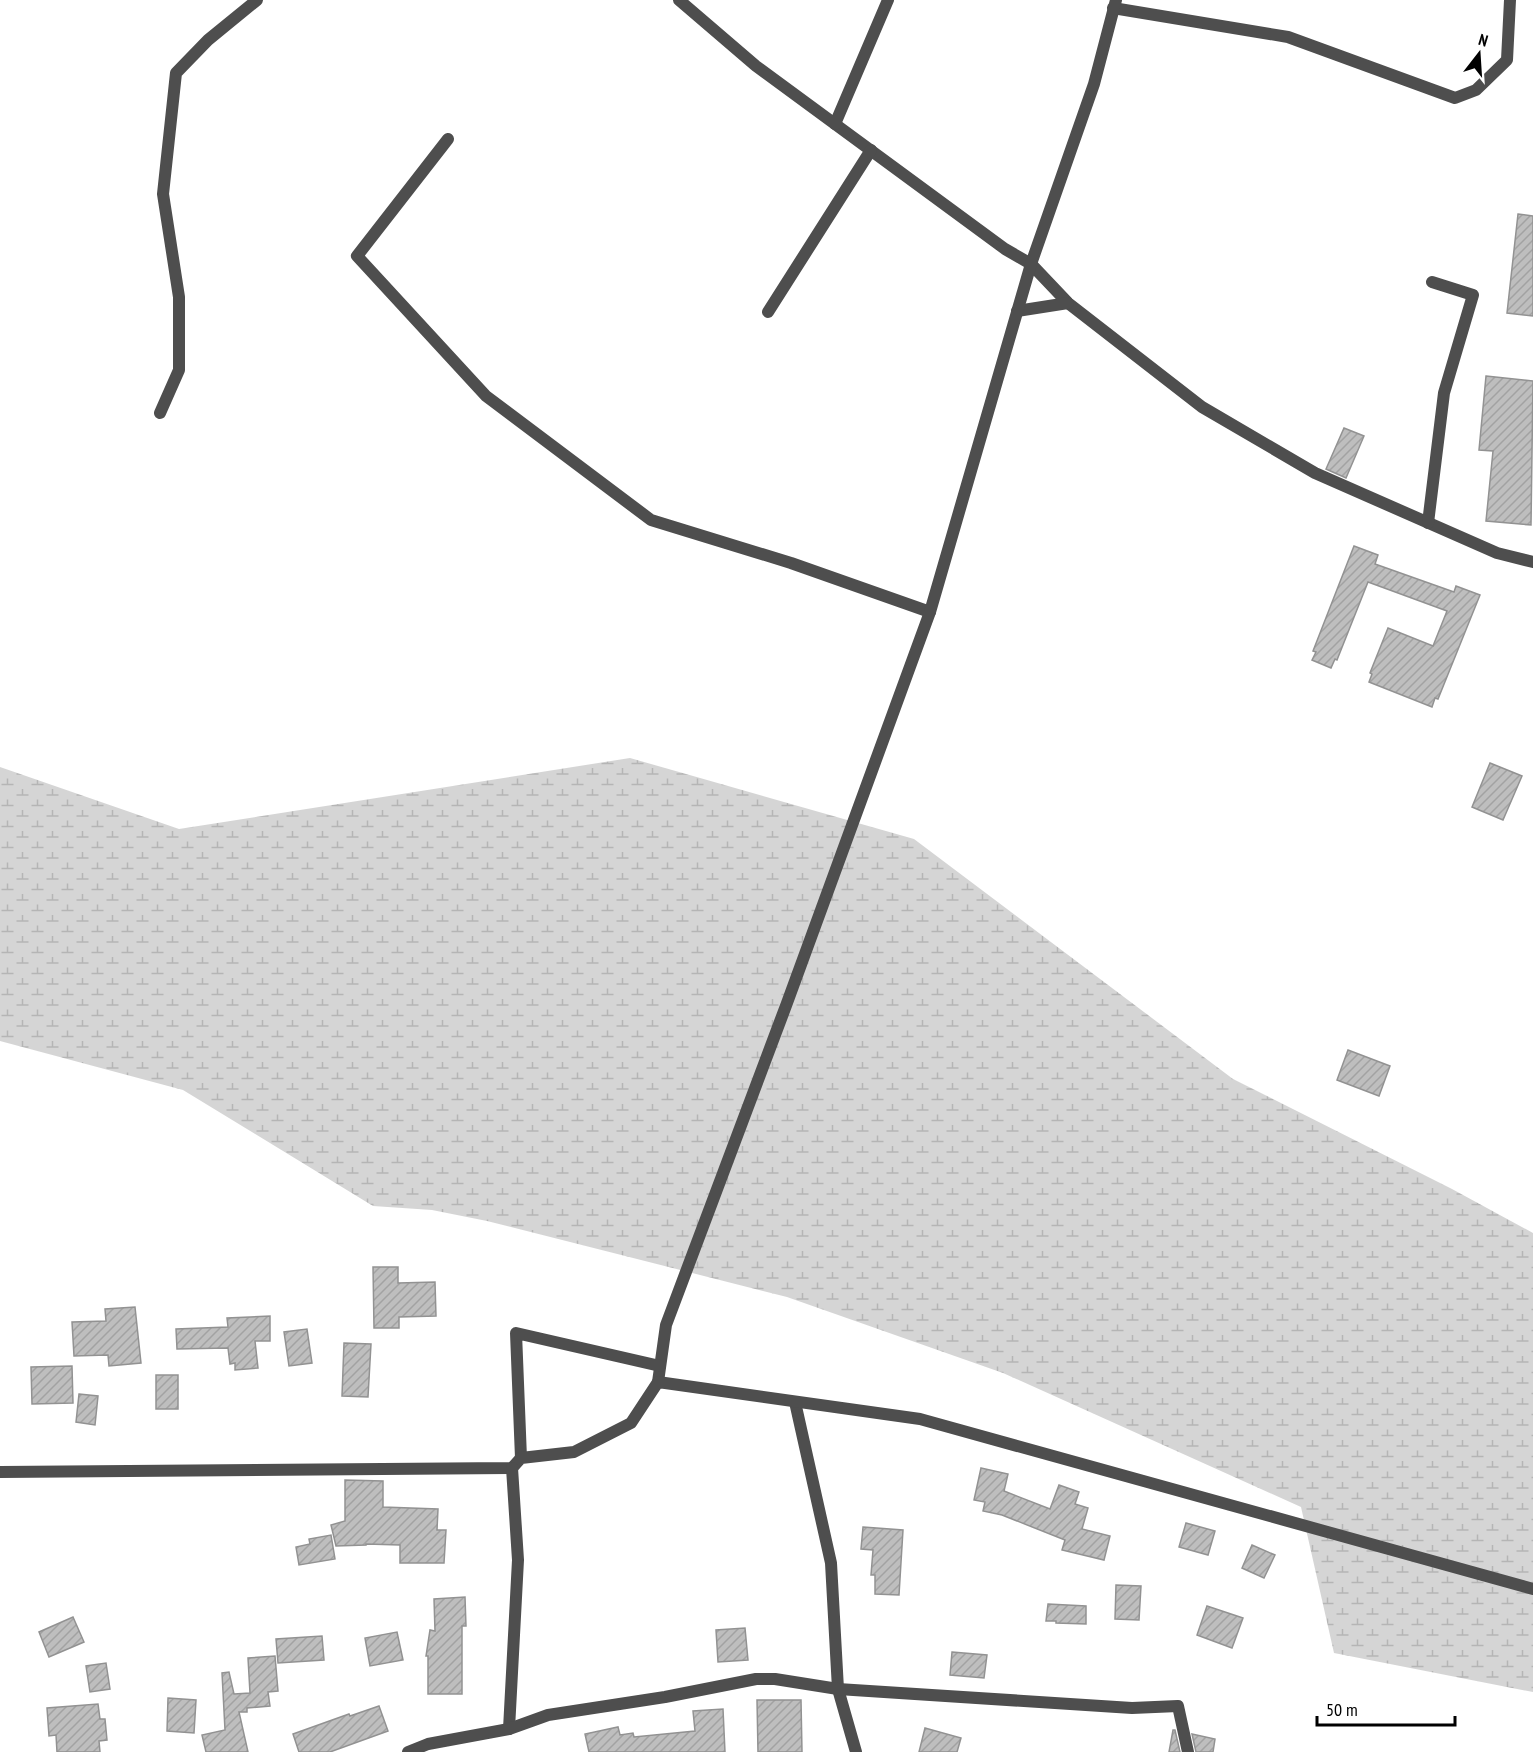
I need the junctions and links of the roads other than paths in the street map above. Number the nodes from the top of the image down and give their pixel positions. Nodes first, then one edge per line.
1 (257, 0) edge
2 (679, 0) edge
3 (888, 0) edge
4 (1510, 0) edge
5 (1114, 4) edge
6 (835, 124) junction
7 (448, 139) dead end
8 (871, 150) junction
9 (1031, 264) junction
10 (1432, 282) dead end
11 (1068, 303) junction
12 (1017, 311) junction
13 (768, 312) dead end
14 (160, 412) dead end
15 (1428, 523) junction
16 (1533, 562) edge
17 (930, 612) junction
18 (660, 1366) junction
19 (658, 1382) junction
20 (795, 1402) junction
21 (521, 1458) junction
22 (512, 1468) junction
23 (0, 1472) edge
24 (1533, 1589) edge
25 (838, 1689) junction
26 (509, 1729) junction
27 (408, 1752) edge
28 (856, 1752) edge
29 (1188, 1752) edge

1 - 14 street
2 - 6 street
3 - 6 street
4 - 5 street
5 - 9 street
6 - 8 street
7 - 17 street
8 - 9 street
8 - 13 street
9 - 11 street
9 - 12 street
10 - 15 street
11 - 12 street
11 - 15 street
12 - 17 street
15 - 16 street
17 - 18 street
18 - 19 street
18 - 21 street
19 - 20 street
19 - 21 street
20 - 24 street
20 - 25 street
21 - 22 street
22 - 23 street
22 - 26 street
25 - 26 street
25 - 28 street
25 - 29 street
26 - 27 street

